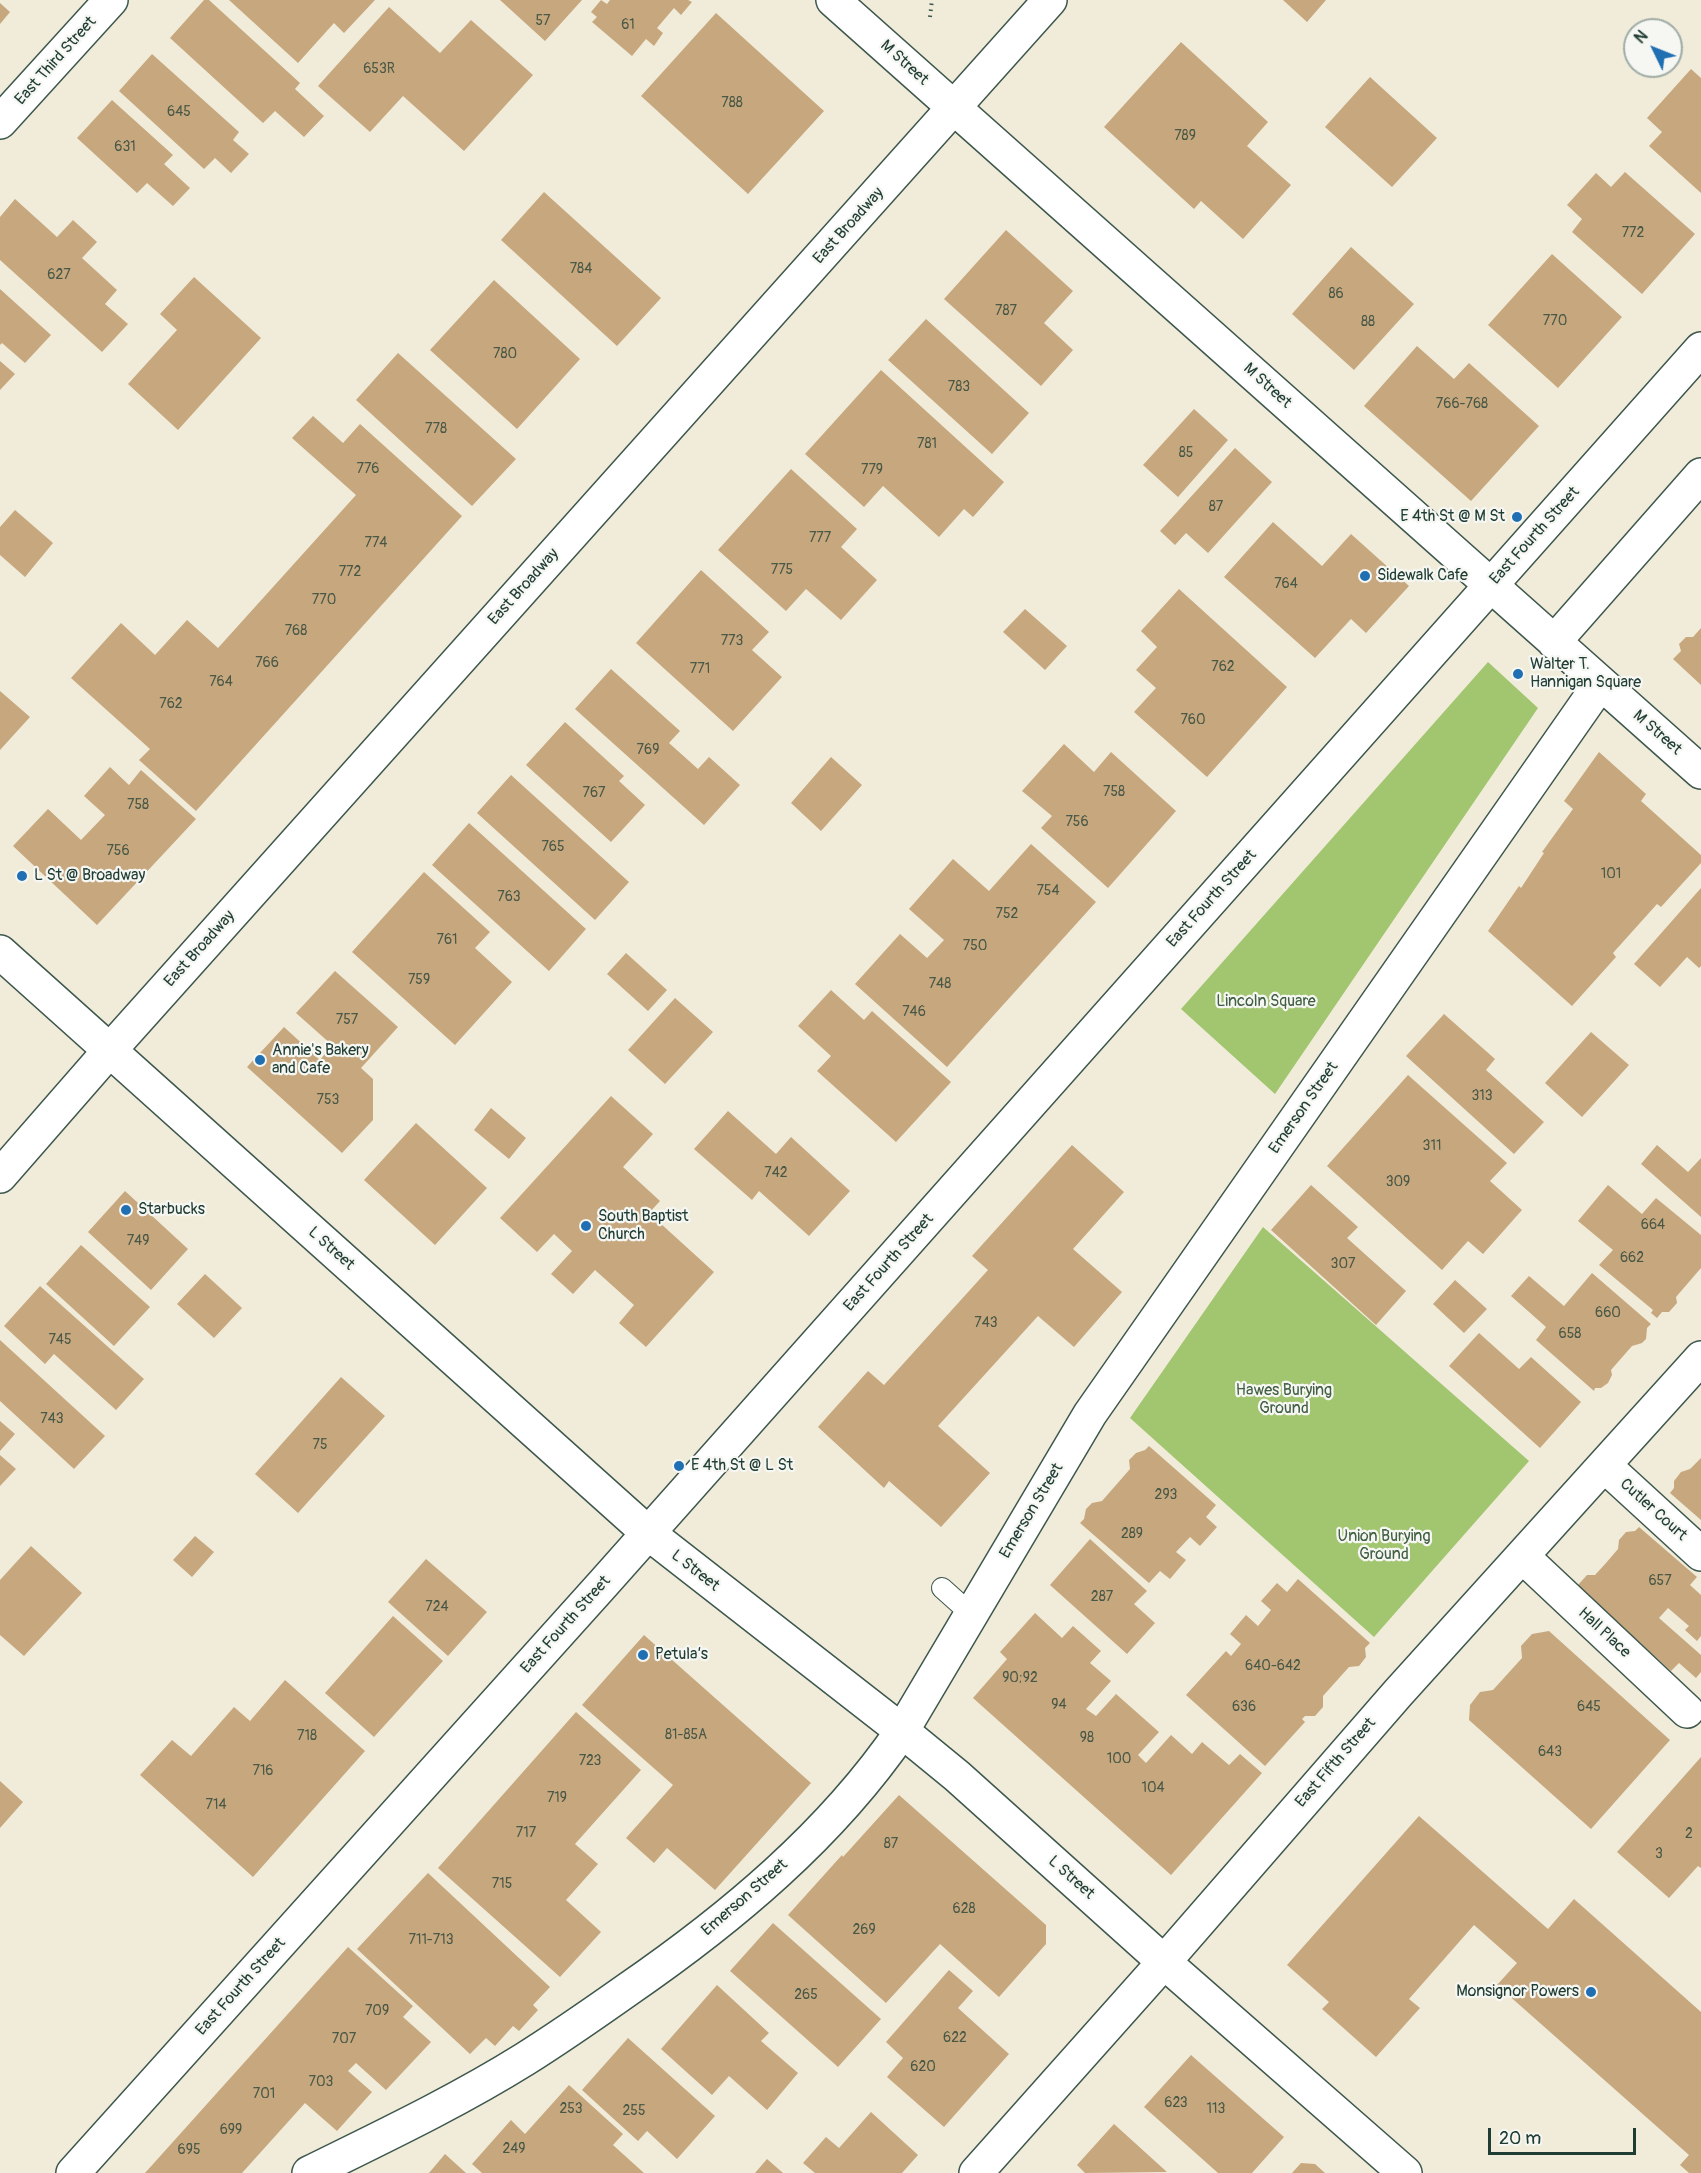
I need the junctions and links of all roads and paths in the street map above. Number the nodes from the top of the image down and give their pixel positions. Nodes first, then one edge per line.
1 (111, 0) edge
2 (833, 0) edge
3 (932, 0) edge
4 (1050, 0) edge
5 (930, 17) dead end
6 (954, 108) junction
7 (0, 122) edge
8 (1701, 349) edge
9 (1701, 475) edge
10 (1490, 585) junction
11 (1554, 642) junction
12 (1600, 684) junction
13 (1701, 772) edge
14 (0, 952) edge
15 (110, 1050) junction
16 (0, 1176) edge
17 (1701, 1358) edge
18 (1605, 1466) junction
19 (648, 1533) junction
20 (1701, 1554) edge
21 (1521, 1556) junction
22 (942, 1588) dead end
23 (971, 1614) junction
24 (1687, 1711) dead end
25 (903, 1731) junction
26 (1164, 1962) junction
27 (73, 2173) edge
28 (309, 2173) edge
29 (976, 2173) edge
30 (1405, 2173) edge

1 - 7 street, East Third Street
2 - 6 street, M Street
3 - 5 path
4 - 6 street, East Broadway
6 - 10 street, M Street
6 - 15 street, East Broadway
8 - 10 street, East Fourth Street
9 - 11 street
10 - 11 street, M Street
10 - 19 street, East Fourth Street
11 - 12 street, M Street
12 - 13 street, M Street
12 - 23 street, Emerson Street
14 - 15 street, L Street
15 - 16 street, East Broadway
15 - 19 street, L Street
17 - 18 street, East Fifth Street
18 - 20 street, Cutler Court
18 - 21 street, East Fifth Street
19 - 25 street, L Street
19 - 27 street, East Fourth Street
21 - 24 street, Hall Place
21 - 26 street, East Fifth Street
22 - 23 lane
23 - 25 street, Emerson Street
25 - 26 street, L Street
25 - 28 street, Emerson Street
26 - 29 street, East Fifth Street
26 - 30 street, L Street

